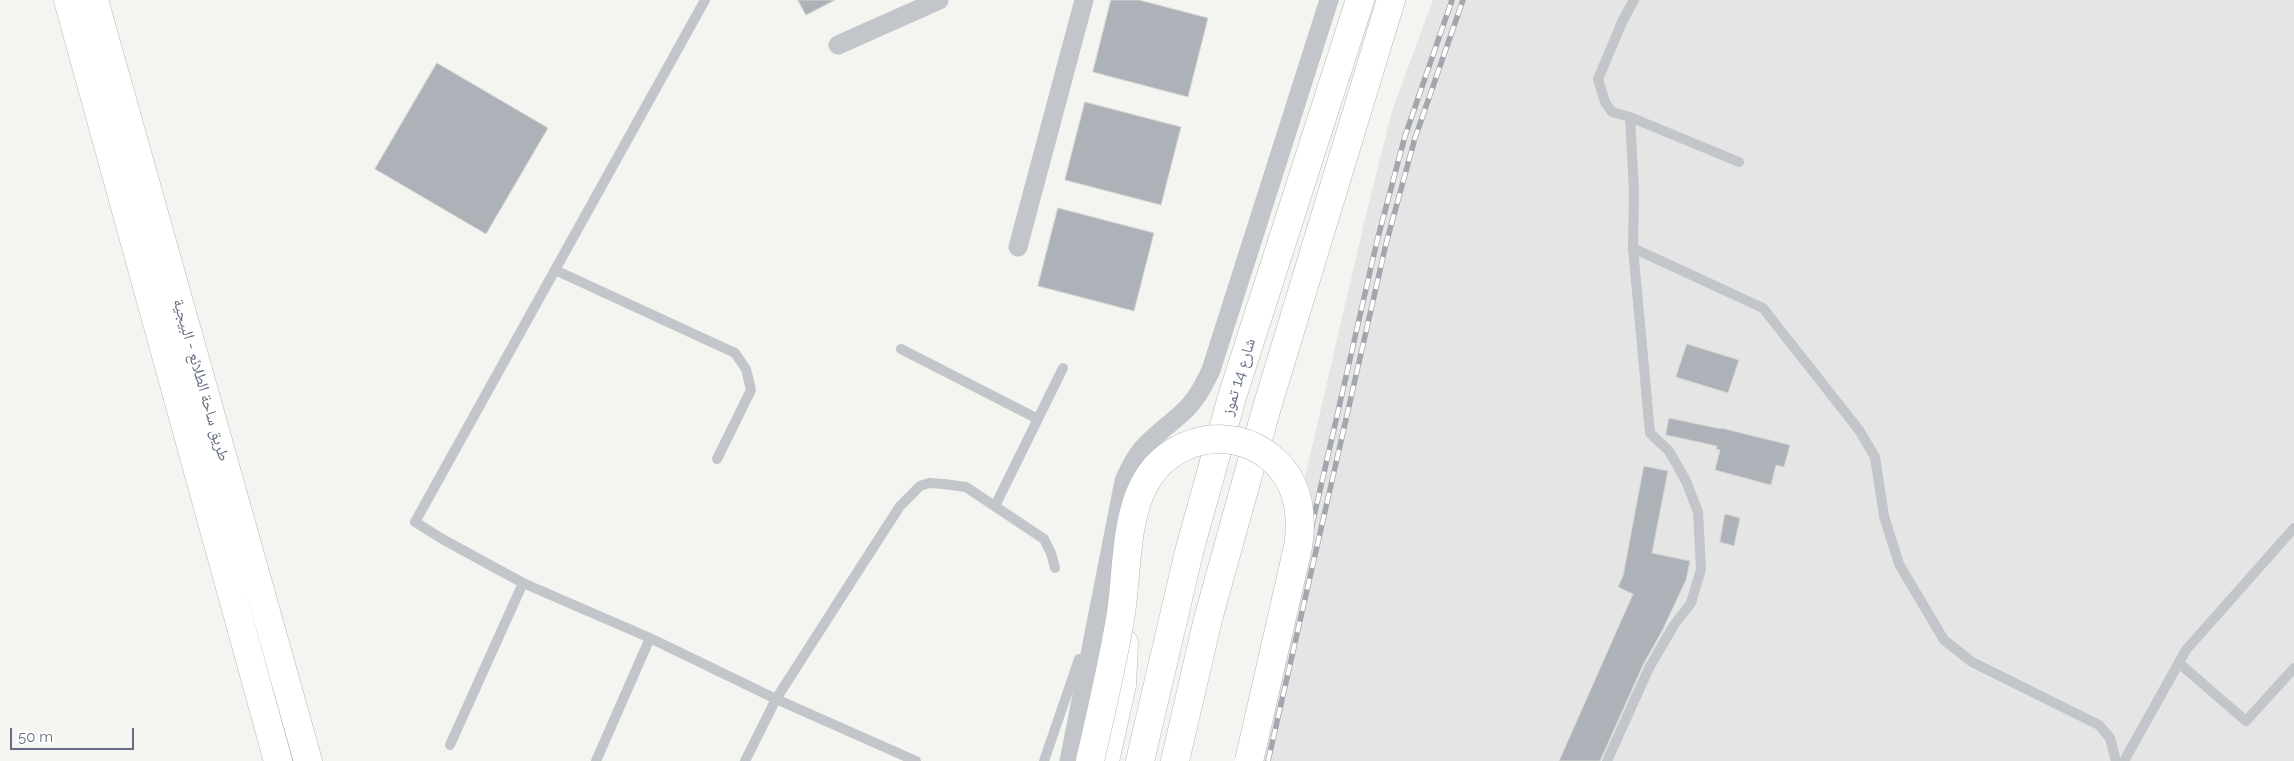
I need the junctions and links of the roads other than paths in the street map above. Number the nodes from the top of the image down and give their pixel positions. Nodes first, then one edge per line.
1 (68, 0) edge
2 (94, 0) edge
3 (705, 0) edge
4 (939, 0) edge
5 (1084, 0) edge
6 (1329, 0) edge
7 (1360, 0) edge
8 (1392, 0) edge
9 (1634, 0) edge
10 (838, 46) dead end
11 (1630, 117) junction
12 (1739, 162) dead end
13 (1018, 247) dead end
14 (1633, 248) junction
15 (555, 270) junction
16 (901, 350) dead end
17 (1063, 368) dead end
18 (1038, 419) junction
19 (717, 459) dead end
20 (995, 506) junction
21 (2294, 528) edge
22 (1128, 551) junction
23 (1189, 552) junction
24 (1055, 568) dead end
25 (523, 583) junction
26 (650, 638) junction
27 (1079, 659) dead end
28 (2180, 663) junction
29 (2294, 668) edge
30 (776, 700) junction
31 (1184, 721) junction
32 (450, 744) dead end
33 (1250, 758) edge
34 (278, 761) edge
35 (308, 761) edge
36 (596, 761) edge
37 (745, 761) edge
38 (916, 761) edge
39 (1044, 761) edge
40 (1069, 761) edge
41 (1090, 761) edge
42 (1106, 761) edge
43 (1123, 761) edge
44 (1140, 761) edge
45 (1175, 761) edge
46 (1181, 761) edge
47 (1608, 761) edge
48 (2116, 761) edge
49 (2124, 761) edge

1 - 34 main road, طريق ساحة الطلائع - البيجية
2 - 35 main road, طريق ساحة الطلائع - البيجية
3 - 15 lane
4 - 10 street
5 - 13 street
6 - 40 street
7 - 23 main road, شارع 14 تموز
8 - 31 main road
9 - 11 lane
11 - 12 lane
11 - 14 lane
14 - 47 lane
14 - 48 lane
15 - 19 lane
15 - 25 lane
16 - 18 lane
17 - 18 lane
18 - 20 lane
20 - 24 lane
20 - 30 lane
21 - 28 lane
22 - 33 main road, bridge
22 - 41 main road, bridge
22 - 42 main road, bridge
23 - 43 main road
23 - 44 main road, شارع 14 تموز
25 - 26 lane
25 - 32 lane
26 - 30 lane
26 - 36 lane
27 - 39 lane
28 - 29 lane
28 - 49 lane
30 - 37 lane
30 - 38 lane
31 - 45 main road
31 - 46 main road

